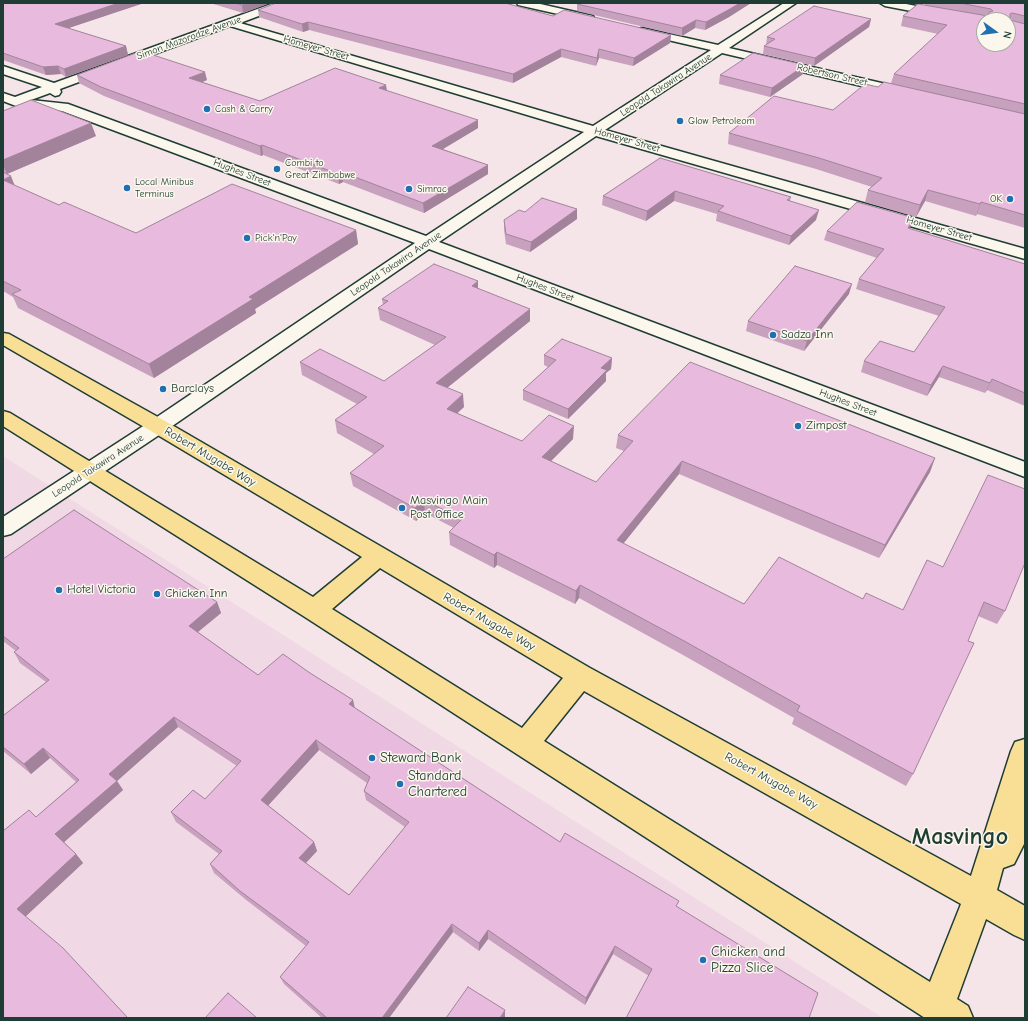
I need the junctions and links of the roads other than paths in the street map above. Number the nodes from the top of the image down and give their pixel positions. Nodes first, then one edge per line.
1 (284, 3) edge
2 (522, 3) edge
3 (791, 3) edge
4 (885, 3) edge
5 (976, 20) edge
6 (598, 21) edge
7 (230, 23) junction
8 (629, 28) edge
9 (721, 49) junction
10 (3, 70) edge
11 (53, 87) junction
12 (916, 95) edge
13 (3, 97) edge
14 (16, 102) junction
15 (3, 106) edge
16 (64, 107) junction
17 (595, 131) junction
18 (426, 242) junction
19 (1025, 254) edge
20 (3, 338) edge
21 (3, 418) edge
22 (158, 426) junction
23 (1025, 470) edge
24 (88, 472) junction
25 (3, 528) edge
26 (378, 557) junction
27 (314, 610) junction
28 (581, 676) junction
29 (525, 744) junction
30 (1025, 751) edge
31 (1025, 813) edge
32 (979, 897) junction
33 (1025, 924) edge
34 (942, 1014) edge

1 - 7 street, Simon Mazorodze Avenue
2 - 6 street
3 - 9 street, Leopold Takawira Avenue
4 - 5 street
7 - 11 street, Simon Mazorodze Avenue
7 - 17 street, Homeyer Street
8 - 9 street, Robertson Street
9 - 12 street, Robertson Street
9 - 17 street, Leopold Takawira Avenue
10 - 11 street
11 - 14 street, Simon Mazorodze Avenue
11 - 16 street
13 - 14 street
14 - 15 street, Simon Mazorodze Avenue
14 - 16 street, Hughes Street
16 - 18 street, Hughes Street
17 - 18 street, Leopold Takawira Avenue
17 - 19 street, Homeyer Street
18 - 22 street, Leopold Takawira Avenue
18 - 23 street, Hughes Street
20 - 22 highway, Robert Mugabe Way
21 - 24 highway
22 - 24 street, Leopold Takawira Avenue
22 - 26 highway, Robert Mugabe Way
24 - 25 street, Leopold Takawira Avenue
24 - 27 highway
26 - 27 highway
26 - 28 highway, Robert Mugabe Way
27 - 29 highway
28 - 29 highway
28 - 32 highway, Robert Mugabe Way
29 - 34 highway
30 - 32 highway
31 - 32 highway
32 - 33 highway, Robert Mugabe Way
32 - 34 highway

